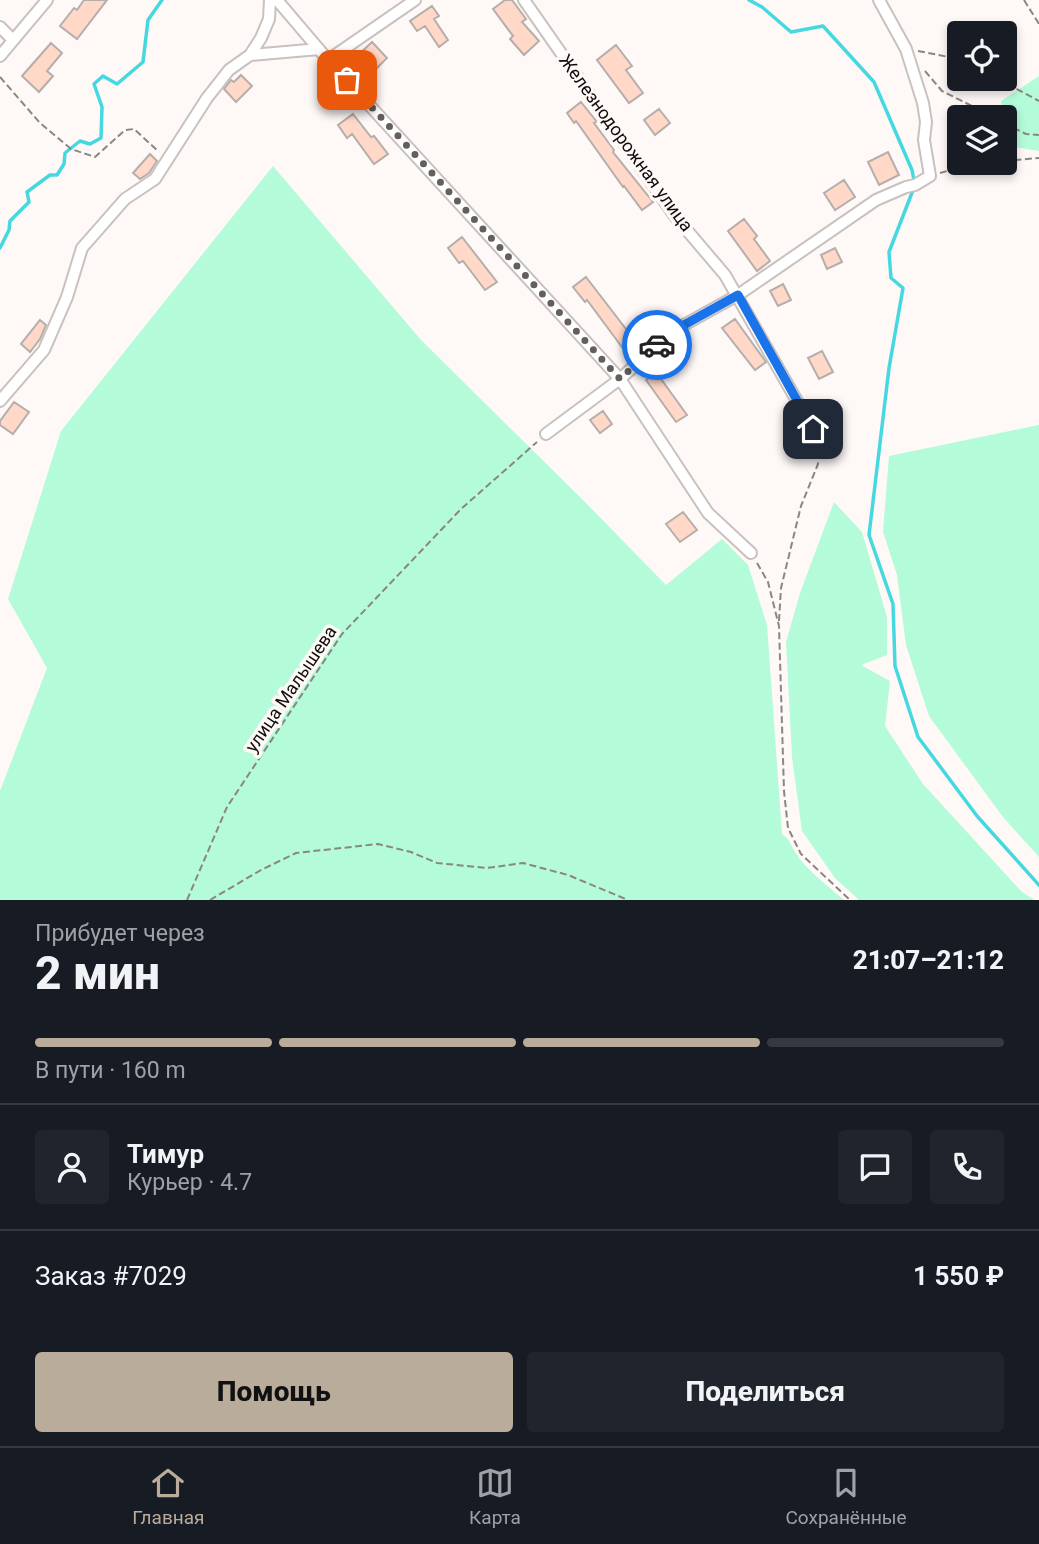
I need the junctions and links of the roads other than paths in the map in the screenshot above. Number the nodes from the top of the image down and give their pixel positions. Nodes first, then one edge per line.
1 (47, 0) edge
2 (270, 0) edge
3 (277, 0) edge
4 (415, 0) edge
5 (524, 0) edge
6 (878, 0) edge
7 (0, 27) edge
8 (13, 40) junction
9 (319, 49) junction
10 (250, 55) junction
11 (0, 56) edge
12 (328, 60) junction
13 (738, 295) junction
14 (620, 379) junction
15 (0, 401) edge
16 (813, 429) road end
17 (546, 434) road end
18 (751, 553) road end

1 - 8 street
2 - 10 street
3 - 9 street
4 - 12 street
5 - 13 street, Железнодорожная улица
6 - 13 street
7 - 8 street
8 - 11 street
9 - 10 street
9 - 12 street
10 - 15 street
12 - 14 street
13 - 14 street
13 - 16 street, Железнодорожная улица
14 - 17 street
14 - 18 street

